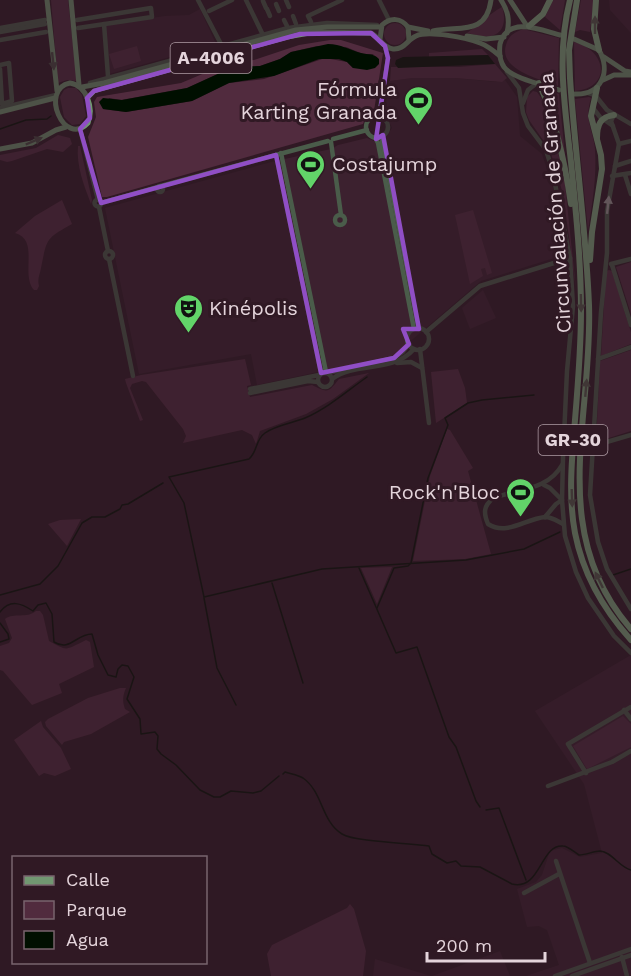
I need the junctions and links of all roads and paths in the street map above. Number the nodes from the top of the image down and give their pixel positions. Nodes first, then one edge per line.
1 (47, 0) edge
2 (71, 0) edge
3 (152, 0) edge
4 (198, 0) edge
5 (232, 0) edge
6 (246, 0) edge
7 (286, 0) edge
8 (342, 0) edge
9 (379, 0) edge
10 (491, 0) edge
11 (501, 0) edge
12 (510, 0) edge
13 (550, 0) edge
14 (570, 0) edge
15 (577, 0) edge
16 (596, 0) edge
17 (263, 1) edge
18 (276, 2) edge
19 (153, 6) dead end
20 (209, 11) dead end
21 (77, 20) dead end
22 (389, 20) junction
23 (45, 22) dead end
24 (311, 22) dead end
25 (569, 22) junction
26 (104, 24) junction
27 (297, 24) dead end
28 (274, 26) dead end
29 (287, 26) dead end
30 (382, 26) junction
31 (528, 26) junction
32 (408, 27) junction
33 (78, 28) dead end
34 (0, 30) edge
35 (433, 31) junction
36 (46, 32) dead end
37 (262, 33) dead end
38 (505, 35) junction
39 (560, 35) dead end
40 (574, 39) dead end
41 (0, 40) edge
42 (380, 40) junction
43 (409, 40) junction
44 (222, 46) junction
45 (385, 46) junction
46 (394, 50) junction
47 (601, 53) junction
48 (500, 56) junction
49 (388, 58) junction
50 (0, 67) edge
51 (504, 67) junction
52 (631, 74) edge
53 (108, 76) dead end
54 (603, 80) junction
55 (538, 83) junction
56 (82, 86) junction
57 (559, 90) dead end
58 (594, 92) junction
59 (575, 94) dead end
60 (56, 95) junction
61 (87, 98) junction
62 (568, 105) junction
63 (523, 106) junction
64 (592, 106) junction
65 (0, 110) edge
66 (614, 115) junction
67 (379, 116) junction
68 (602, 119) junction
69 (631, 124) edge
70 (613, 126) junction
71 (66, 127) junction
72 (80, 129) junction
73 (367, 130) junction
74 (383, 135) junction
75 (375, 137) junction
76 (331, 141) junction
77 (631, 141) edge
78 (597, 142) junction
79 (620, 144) junction
80 (0, 149) edge
81 (279, 154) junction
82 (631, 161) edge
83 (615, 166) junction
84 (631, 173) edge
85 (625, 175) junction
86 (612, 176) junction
87 (631, 194) edge
88 (99, 203) junction
89 (341, 215) dead end
90 (577, 224) junction
91 (570, 258) junction
92 (631, 259) edge
93 (605, 263) junction
94 (612, 265) junction
95 (587, 276) junction
96 (631, 325) edge
97 (416, 329) junction
98 (426, 332) junction
99 (409, 344) junction
100 (631, 347) edge
101 (414, 349) junction
102 (420, 350) junction
103 (598, 359) junction
104 (394, 363) junction
105 (422, 368) junction
106 (324, 374) junction
107 (134, 376) dead end
108 (332, 379) junction
109 (318, 382) junction
110 (429, 423) dead end
111 (631, 435) edge
112 (593, 446) junction
113 (563, 464) junction
114 (544, 485) junction
115 (562, 500) junction
116 (545, 517) junction
117 (563, 524) junction
118 (631, 609) edge
119 (631, 628) edge
120 (631, 640) edge
121 (631, 653) edge
122 (631, 706) edge
123 (624, 710) junction
124 (631, 719) edge
125 (631, 751) edge
126 (586, 773) junction
127 (548, 786) dead end
128 (555, 861) dead end
129 (559, 874) junction
130 (524, 893) dead end
131 (631, 950) edge
132 (631, 956) edge
133 (621, 959) junction
134 (590, 963) junction
135 (571, 973) edge
136 (555, 976) edge
137 (563, 976) edge
138 (627, 976) edge

1 -> 60 main road
2 - 56 main road
3 - 19 street
4 - 44 street
5 - 20 street
6 - 37 street
7 - 27 street
8 - 24 street
9 - 22 street
10 - 35 main road
11 - 38 main road
12 - 31 main road
13 - 31 highway
14 - 25 highway, Circunvalación de Granada / GR-30
15 - 25 highway, Circunvalación de Granada / GR-30
47 -> 16 highway
17 - 28 street
18 - 29 street
21 - 26 street
22 - 30 main road
22 - 32 main road
23 - 34 street
25 - 62 highway, Circunvalación de Granada / GR-30
26 - 33 street
26 - 53 street
30 - 42 main road
30 - 44 street
30 - 56 main road, A-4006
31 - 38 main road
31 - 39 main road
32 - 35 main road
32 - 43 main road
35 - 38 main road
36 - 41 street
38 - 48 main road
40 - 47 main road
42 - 45 main road
42 - 61 main road, A-4006
43 - 46 main road
43 - 48 main road
44 - 56 street
45 - 46 main road
45 - 49 street
46 - 49 street
47 - 52 main road
47 - 54 main road
48 - 51 main road
49 - 67 street
50 - 50 street
51 - 55 main road
51 - 63 street
52 - 54 main road
54 - 58 main road
55 - 57 main road
55 - 63 street
55 - 90 highway
56 - 60 main road, A-4006
56 - 61 main road
58 - 59 main road
58 - 64 highway
58 - 66 street
60 - 65 main road, A-4006
60 - 71 main road
61 - 72 main road
62 - 90 highway, Circunvalación de Granada / GR-30
62 - 95 highway, Circunvalación de Granada / GR-30
63 - 91 street
64 - 68 street
64 - 78 highway
66 - 68 highway
66 - 69 street
66 - 70 street
67 - 73 street
67 - 74 street
68 - 70 street
68 - 78 highway
70 - 79 street
71 - 72 main road
80 -> 71 main road
72 - 88 street
73 - 75 street
73 - 76 street
74 - 75 street
74 - 97 street
75 - 97 street
76 - 81 street
76 - 89 street
77 - 79 street
78 - 95 highway
79 - 83 street
81 - 88 street
81 - 106 street
82 - 83 street
83 - 86 street
84 - 85 street
85 - 86 street
85 - 87 street
93 -> 86 street
88 - 107 street
90 -> 120 highway, Circunvalación de Granada / GR-30
91 - 98 street
91 - 113 street
92 - 94 street
93 - 94 street
93 - 103 street
94 - 96 street
119 -> 95 highway, Circunvalación de Granada / GR-30
97 - 98 street
97 - 99 street
98 - 102 street
99 - 101 street
99 - 106 street
100 - 103 street
101 - 102 street
101 - 104 street
102 - 105 street
103 - 112 street
104 - 105 street
104 - 108 street
105 - 110 street
106 - 108 street
106 - 109 street
106 - 109 street
108 - 109 street
111 - 112 street
112 - 118 street
113 - 114 street
113 - 115 street
114 - 115 street
114 - 116 street
115 - 116 street
115 - 117 street
116 - 117 street
117 - 121 street
122 - 123 street
123 - 124 street
123 - 126 street
125 - 126 street
126 - 127 street
128 - 129 street
129 - 130 street
129 - 134 street
131 - 133 street
131 - 134 street
132 - 133 street
133 - 135 street
133 - 138 street
134 - 135 street
135 - 136 street
135 - 137 street

